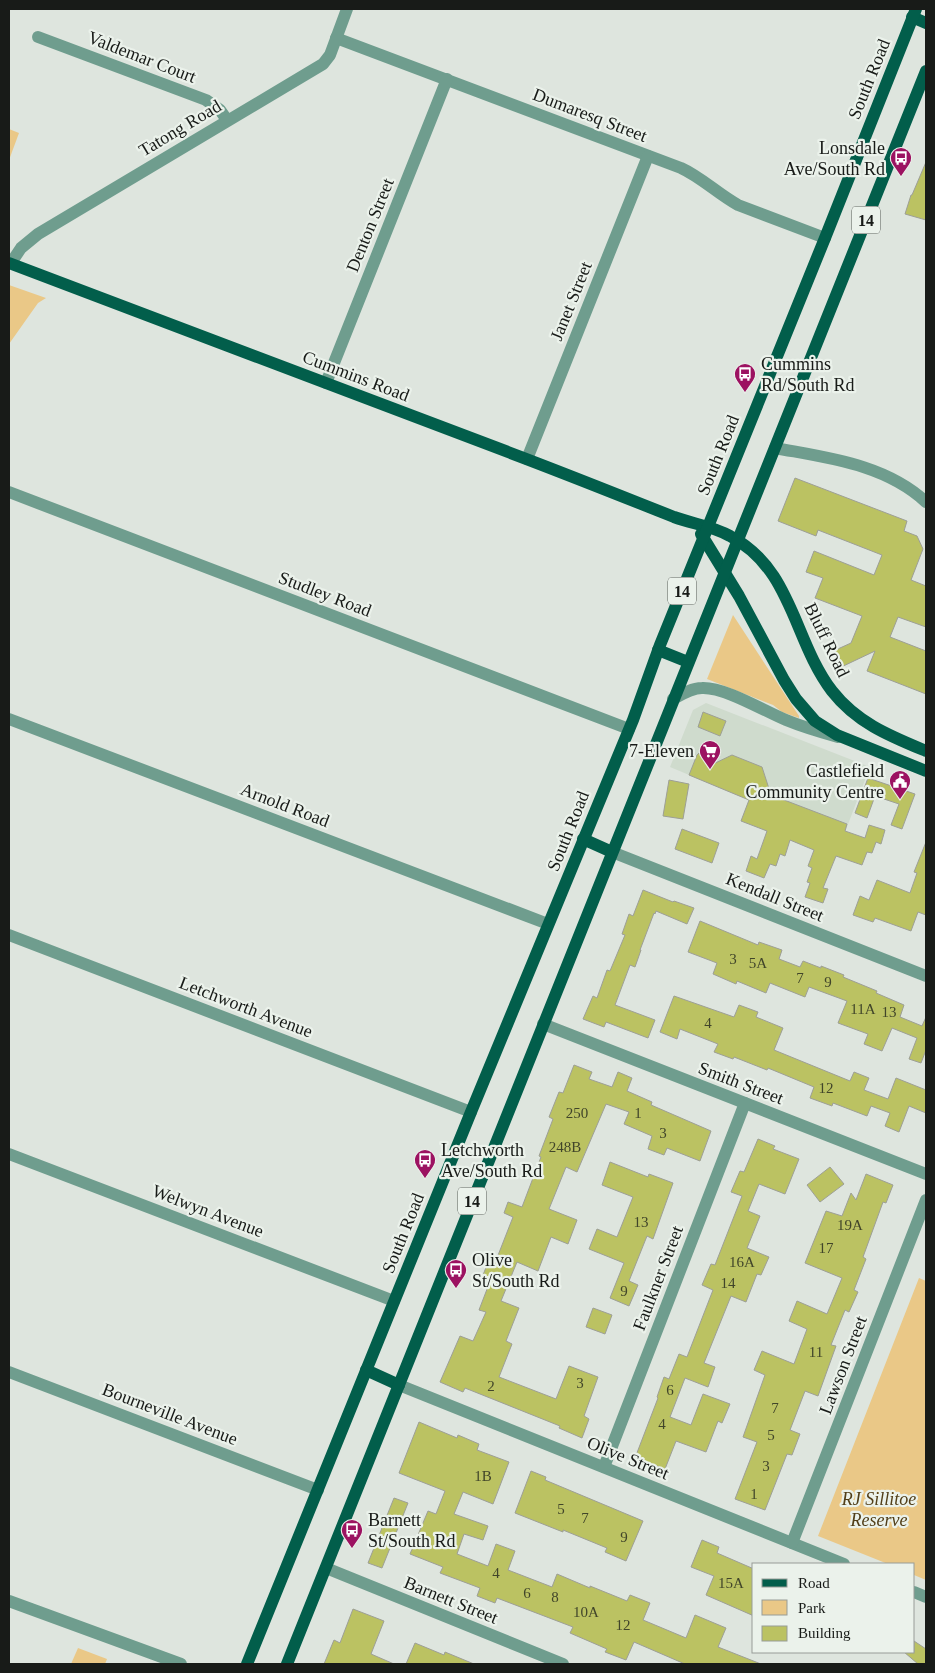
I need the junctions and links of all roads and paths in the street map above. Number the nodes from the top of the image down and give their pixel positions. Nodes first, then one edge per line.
1 (347, 9) edge
2 (914, 13) edge
3 (926, 23) edge
4 (38, 37) dead end
5 (336, 38) junction
6 (926, 71) edge
7 (447, 80) junction
8 (227, 120) junction
9 (648, 156) junction
10 (825, 238) junction
11 (10, 263) edge
12 (326, 383) junction
13 (775, 448) junction
14 (527, 459) junction
15 (9, 492) edge
16 (926, 502) edge
17 (706, 532) junction
18 (738, 540) junction
19 (724, 572) junction
20 (658, 650) junction
21 (688, 662) junction
22 (673, 698) junction
23 (9, 719) edge
24 (629, 729) junction
25 (843, 738) junction
26 (926, 751) edge
27 (926, 771) edge
28 (583, 840) junction
29 (612, 852) junction
30 (548, 924) junction
31 (9, 935) edge
32 (926, 976) edge
33 (543, 1024) junction
34 (745, 1103) junction
35 (471, 1112) junction
36 (9, 1154) edge
37 (926, 1174) edge
38 (926, 1200) edge
39 (394, 1301) junction
40 (366, 1370) junction
41 (9, 1372) edge
42 (399, 1385) junction
43 (604, 1467) junction
44 (318, 1490) junction
45 (792, 1543) junction
46 (842, 1563) edge
47 (326, 1568) junction
48 (9, 1601) edge
49 (181, 1664) edge
50 (247, 1664) edge
51 (287, 1664) edge
52 (563, 1664) edge

1 - 5 street, Tatong Road
2 - 3 main road
2 - 10 main road, South Road / 14
4 - 8 street, Valdemar Court
5 - 7 street, Dumaresq Street
5 - 8 street, Tatong Road
6 - 13 main road, 14
7 - 9 street, Dumaresq Street
7 - 12 street, Denton Street
8 - 11 street, Tatong Road
9 - 10 street, Dumaresq Street
9 - 14 street, Janet Street
10 - 17 main road, South Road / 14
11 - 12 main road, Cummins Road
12 - 14 main road, Cummins Road
13 - 16 street
13 - 18 main road, 14
14 - 17 main road, Cummins Road
15 - 24 street, Studley Road
17 - 18 main road, Bluff Road
17 - 19 main road
17 - 20 main road, South Road / 14
18 - 19 main road, 14
18 - 26 main road, Bluff Road
19 - 21 main road, 14
19 - 25 main road
20 - 21 main road
20 - 24 main road, South Road / 14
21 - 22 main road, 14
22 - 25 street
22 - 29 main road, 14
23 - 30 street, Arnold Road
24 - 28 main road, South Road / 14
25 - 27 main road
28 - 29 main road
28 - 30 main road, South Road / 14
29 - 32 street, Kendall Street
29 - 33 main road, 14
30 - 35 main road, South Road / 14
31 - 35 street, Letchworth Avenue
33 - 34 street, Smith Street
33 - 42 main road, 14
34 - 37 street, Smith Street
34 - 43 street, Faulkner Street
35 - 39 main road, South Road / 14
36 - 39 street, Welwyn Avenue
38 - 45 street, Lawson Street
39 - 40 main road, South Road / 14
40 - 42 main road
40 - 44 main road, South Road / 14
41 - 44 street, Bourneville Avenue
42 - 43 street, Olive Street
42 - 47 main road, 14
43 - 45 street, Olive Street
44 - 50 main road, South Road / 14
45 - 46 street, Olive Street
47 - 51 main road, 14
47 - 52 street, Barnett Street
48 - 49 street

